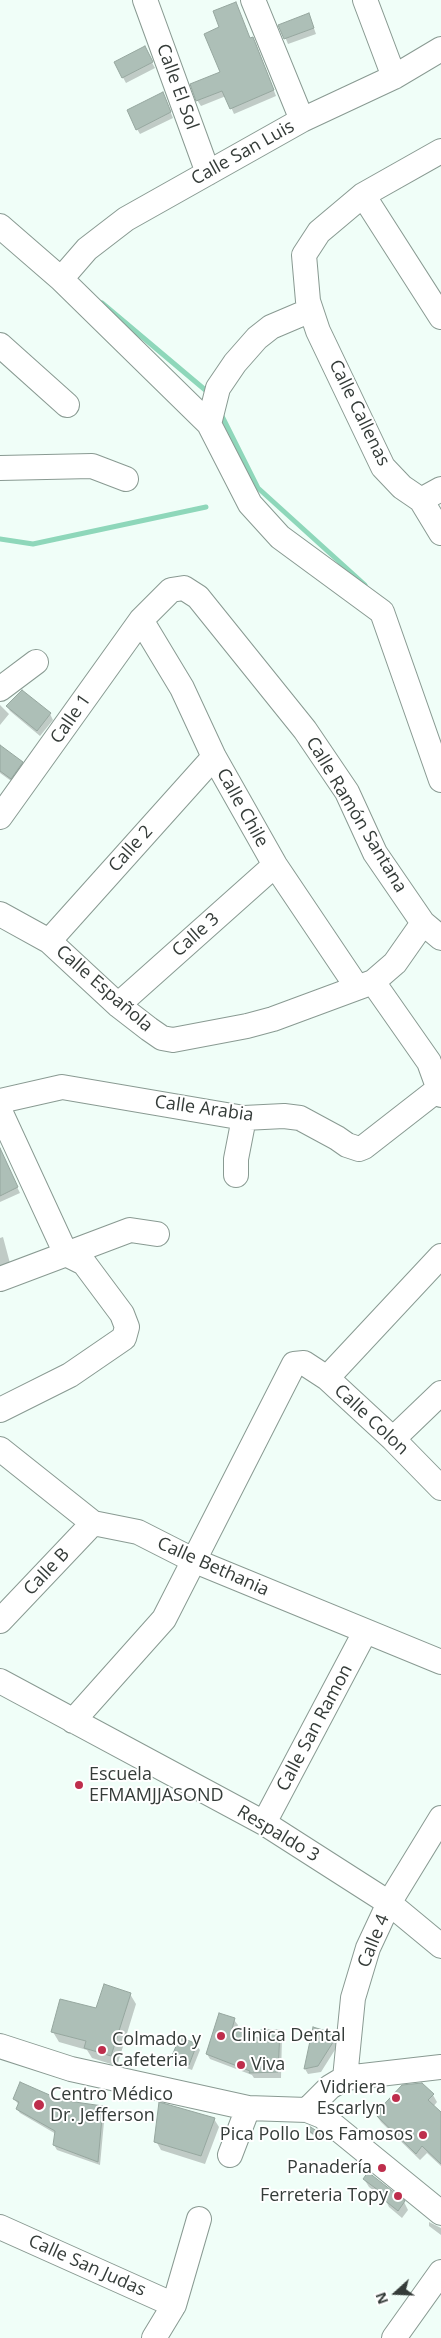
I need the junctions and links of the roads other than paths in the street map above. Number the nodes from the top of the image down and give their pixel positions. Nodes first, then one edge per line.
1 (146, 0) edge
2 (253, 0) edge
3 (365, 0) edge
4 (441, 49) edge
5 (394, 77) junction
6 (302, 120) junction
7 (441, 151) edge
8 (208, 173) junction
9 (363, 195) junction
10 (0, 226) edge
11 (61, 279) junction
12 (311, 310) junction
13 (441, 317) edge
14 (0, 345) edge
15 (67, 405) dead end
16 (208, 424) junction
17 (0, 468) edge
18 (126, 479) dead end
19 (441, 489) edge
20 (421, 500) junction
21 (441, 532) edge
22 (198, 597) joint
23 (140, 620) junction
24 (36, 662) dead end
25 (0, 689) edge
26 (214, 757) junction
27 (441, 780) edge
28 (3, 807) edge
29 (274, 865) junction
30 (0, 914) edge
31 (423, 923) junction
32 (441, 938) edge
33 (49, 941) junction
34 (365, 985) junction
35 (118, 1005) junction
36 (440, 1091) edge
37 (0, 1101) edge
38 (0, 1111) edge
39 (244, 1118) junction
40 (236, 1175) dead end
41 (157, 1234) dead end
42 (66, 1254) junction
43 (441, 1256) edge
44 (0, 1279) edge
45 (327, 1378) junction
46 (441, 1393) edge
47 (0, 1410) edge
48 (393, 1439) junction
49 (0, 1449) edge
50 (441, 1488) edge
51 (93, 1522) junction
52 (195, 1561) junction
53 (0, 1622) edge
54 (365, 1632) junction
55 (441, 1662) edge
56 (0, 1681) edge
57 (73, 1721) junction
58 (441, 1818) edge
59 (264, 1823) junction
60 (388, 1904) junction
61 (440, 1943) edge
62 (0, 2046) edge
63 (441, 2067) edge
64 (346, 2078) junction
65 (248, 2108) junction
66 (307, 2110) junction
67 (230, 2155) dead end
68 (441, 2212) edge
69 (199, 2219) dead end
70 (0, 2227) edge
71 (441, 2272) edge
72 (174, 2305) junction
73 (154, 2338) edge
74 (394, 2338) edge

1 - 8 street, Calle El Sol
2 - 6 street
3 - 5 street
4 - 5 street, Calle San Luis
5 - 6 street, Calle San Luis
6 - 8 street, Calle San Luis
7 - 9 street, Calle Callenas
8 - 11 street, Calle San Luis
9 - 12 street, Calle Callenas
9 - 13 street
10 - 11 street
11 - 16 street
12 - 16 street
12 - 20 street, Calle Callenas
14 - 15 street
16 - 27 street
17 - 18 street
19 - 20 street
20 - 21 street, Calle Callenas
22 - 23 street, Calle 1
22 - 31 street, Calle Ramón Santana
23 - 26 street, Calle Chile
23 - 28 street, Calle 1
24 - 25 street
26 - 29 street, Calle Chile
26 - 33 street, Calle 2
29 - 34 street, Calle Chile
29 - 35 street, Calle 3
30 - 33 street, Calle Española
31 - 32 street, Calle Ramón Santana
31 - 34 street
33 - 35 street, Calle Española
34 - 35 street, Calle Española
34 - 36 street, Calle Chile
36 - 39 street, Calle Arabia
37 - 39 street, Calle Arabia
38 - 42 street
39 - 40 street
41 - 42 street
42 - 44 street
42 - 47 street
43 - 45 street
45 - 48 street, Calle Colon
45 - 52 street, Calle Colon
46 - 48 street
48 - 50 street, Calle Colon
49 - 51 street, Calle Bethania
51 - 52 street, Calle Bethania
51 - 53 street, Calle B
52 - 54 street, Calle Bethania
52 - 57 street
54 - 55 street, Calle Bethania
54 - 59 street, Calle San Ramon
56 - 57 street, Respaldo 3
57 - 59 street, Respaldo 3
58 - 60 street, Calle 4
59 - 60 street, Respaldo 3
60 - 61 street, Respaldo 3
60 - 64 street, Calle 4
62 - 65 street
63 - 64 street
64 - 66 street
65 - 66 street
65 - 67 street
66 - 68 street
69 - 72 street
70 - 72 street, Calle San Judas
71 - 74 street
72 - 73 street

